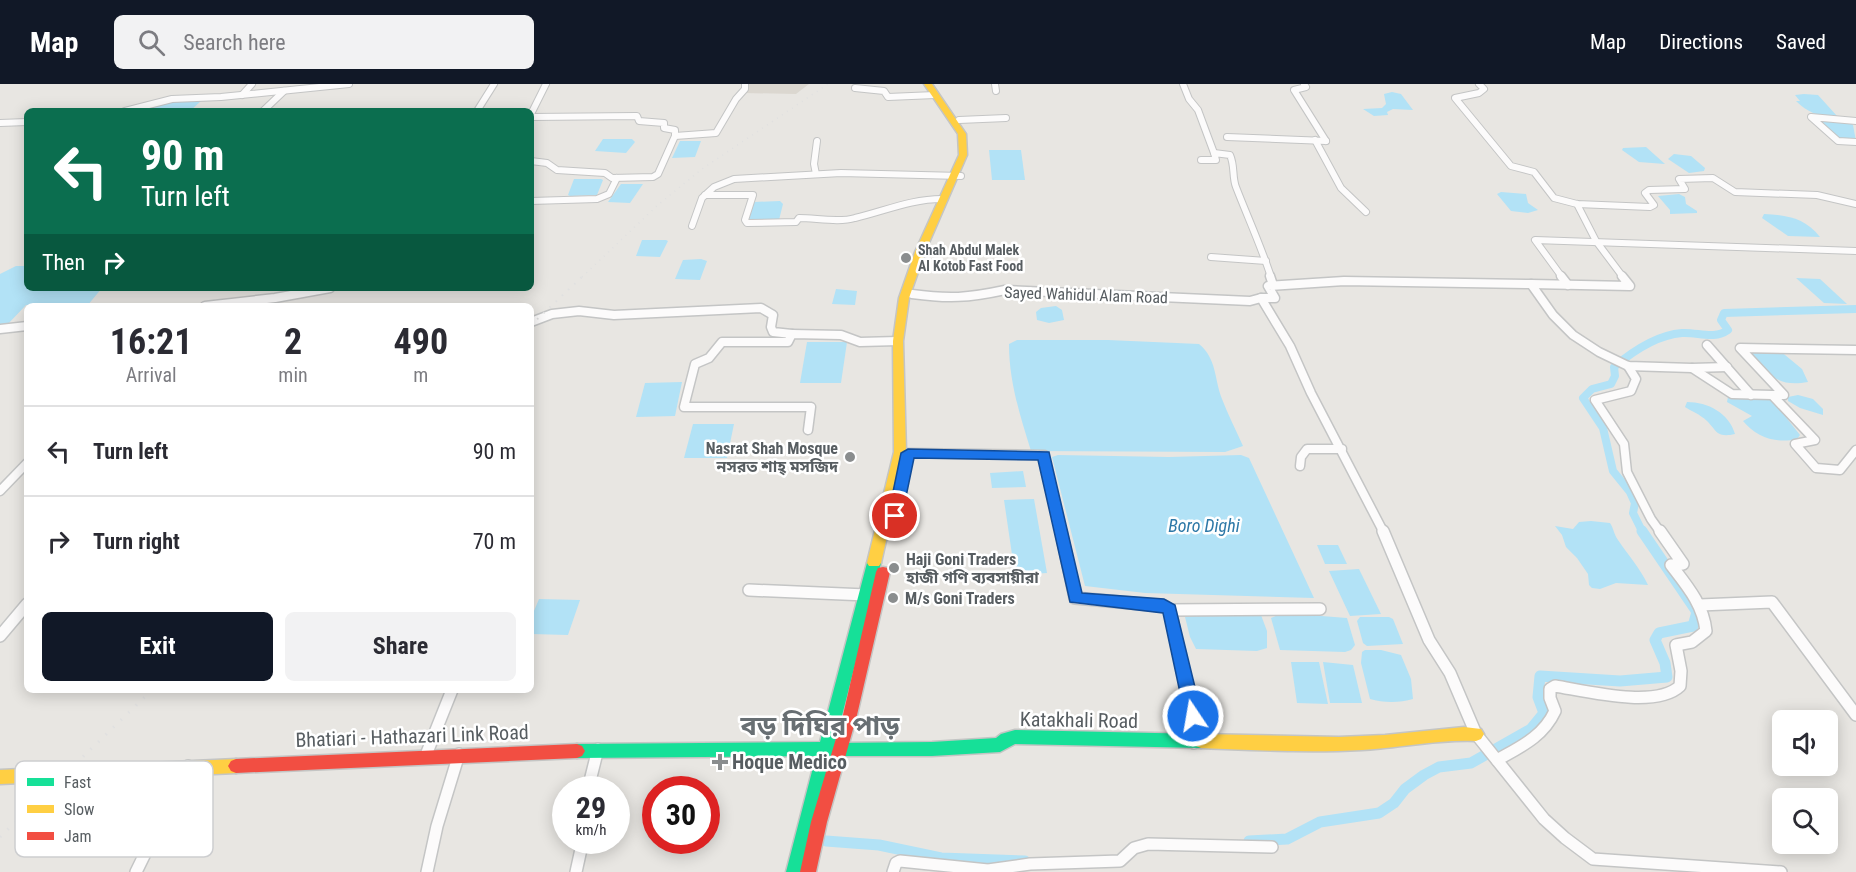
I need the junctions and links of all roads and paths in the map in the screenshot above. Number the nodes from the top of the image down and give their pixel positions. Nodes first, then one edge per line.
1 (252, 84) edge
2 (349, 84) edge
3 (494, 84) edge
4 (546, 84) edge
5 (746, 84) edge
6 (1184, 84) edge
7 (1304, 84) edge
8 (1479, 84) edge
9 (326, 85) edge
10 (855, 88) dead end
11 (932, 88) edge
12 (284, 91) junction
13 (242, 95) junction
14 (137, 108) edge
15 (266, 108) edge
16 (479, 108) edge
17 (534, 109) edge
18 (534, 115) edge
19 (1006, 118) dead end
20 (959, 120) junction
21 (1856, 121) edge
22 (24, 122) edge
23 (0, 123) edge
24 (675, 136) junction
25 (1227, 137) dead end
26 (1315, 140) junction
27 (817, 141) dead end
28 (1856, 142) edge
29 (967, 144) junction
30 (1214, 153) junction
31 (1201, 160) dead end
32 (534, 161) edge
33 (816, 174) junction
34 (958, 176) junction
35 (617, 178) junction
36 (705, 195) junction
37 (942, 199) junction
38 (534, 201) edge
39 (1577, 204) junction
40 (1856, 204) edge
41 (1366, 212) dead end
42 (692, 226) dead end
43 (1596, 241) junction
44 (1856, 251) edge
45 (1211, 257) dead end
46 (1266, 261) junction
47 (1531, 284) junction
48 (1273, 285) junction
49 (1552, 285) dead end
50 (1568, 285) junction
51 (314, 291) edge
52 (912, 294) junction
53 (1261, 298) junction
54 (248, 303) edge
55 (534, 321) edge
56 (24, 326) edge
57 (0, 329) edge
58 (792, 334) junction
59 (898, 341) junction
60 (1707, 345) dead end
61 (1856, 350) edge
62 (1628, 366) junction
63 (1727, 367) junction
64 (1692, 368) junction
65 (1751, 395) junction
66 (1772, 395) junction
67 (808, 430) dead end
68 (1342, 449) junction
69 (1856, 450) edge
70 (908, 453) junction
71 (24, 466) edge
72 (1300, 466) dead end
73 (0, 491) edge
74 (749, 590) dead end
75 (866, 595) junction
76 (1700, 605) junction
77 (24, 608) edge
78 (1320, 609) dead end
79 (1170, 610) junction
80 (0, 636) edge
81 (451, 693) edge
82 (1856, 715) edge
83 (1476, 734) junction
84 (1194, 743) junction
85 (826, 749) junction
86 (840, 749) junction
87 (598, 750) junction
88 (459, 754) junction
89 (426, 755) junction
90 (1497, 760) junction
91 (213, 765) edge
92 (15, 776) edge
93 (591, 776) edge
94 (0, 777) edge
95 (1272, 847) dead end
96 (580, 854) edge
97 (143, 857) edge
98 (136, 872) edge
99 (427, 872) edge
100 (576, 872) edge
101 (794, 872) edge
102 (808, 872) edge
103 (893, 872) edge
104 (1781, 872) edge

1 - 13 street
2 - 9 street
3 - 16 street
4 - 17 street
5 - 24 street
6 - 30 street
7 - 26 street
8 - 39 street
9 - 12 street
10 - 11 street
11 - 20 main road
11 - 29 main road
12 - 13 street
12 - 15 street
13 - 14 street
18 - 24 street
19 - 20 street
20 - 29 main road
21 - 28 street
22 - 23 street
24 - 35 street
25 - 26 street
26 - 41 street
27 - 33 street
29 - 34 main road
30 - 31 street
30 - 46 street
32 - 35 street
33 - 34 street
33 - 36 street
34 - 37 main road
34 - 52 main road
35 - 38 street
36 - 37 street
36 - 42 street
37 - 59 main road
39 - 40 street
39 - 43 street
43 - 44 street
43 - 50 street
43 - 50 street
45 - 46 street
46 - 48 street
47 - 48 street
47 - 50 street
47 - 62 street
48 - 53 street
49 - 50 street
51 - 54 street
52 - 53 street, Sayed Wahidul Alam Road
52 - 70 main road
53 - 68 street
55 - 58 street
56 - 57 street
58 - 59 street
58 - 67 street
59 - 75 main road
60 - 63 street
61 - 66 street
62 - 64 street
62 - 76 street
63 - 64 street
63 - 65 street
64 - 65 street
65 - 66 street
66 - 69 street
68 - 72 street
68 - 83 street
70 - 79 street
70 - 86 main road
71 - 73 street
74 - 75 street
75 - 85 main road
76 - 82 street
76 - 90 street
77 - 80 street
78 - 79 street
79 - 84 street
81 - 89 street
83 - 84 main road, Katakhali Road
83 - 90 street
84 - 86 main road, Katakhali Road
85 - 86 main road, Katakhali Road
85 - 87 main road, Bhatiari - Hathazari Link Road
85 - 101 main road
86 - 102 main road
87 - 88 main road, Bhatiari - Hathazari Link Road
87 - 93 street
88 - 89 main road, Bhatiari - Hathazari Link Road
88 - 99 street
89 - 91 main road, Bhatiari - Hathazari Link Road
90 - 104 street
92 - 94 main road, Bhatiari - Hathazari Link Road
95 - 103 street
96 - 100 street
97 - 98 street

